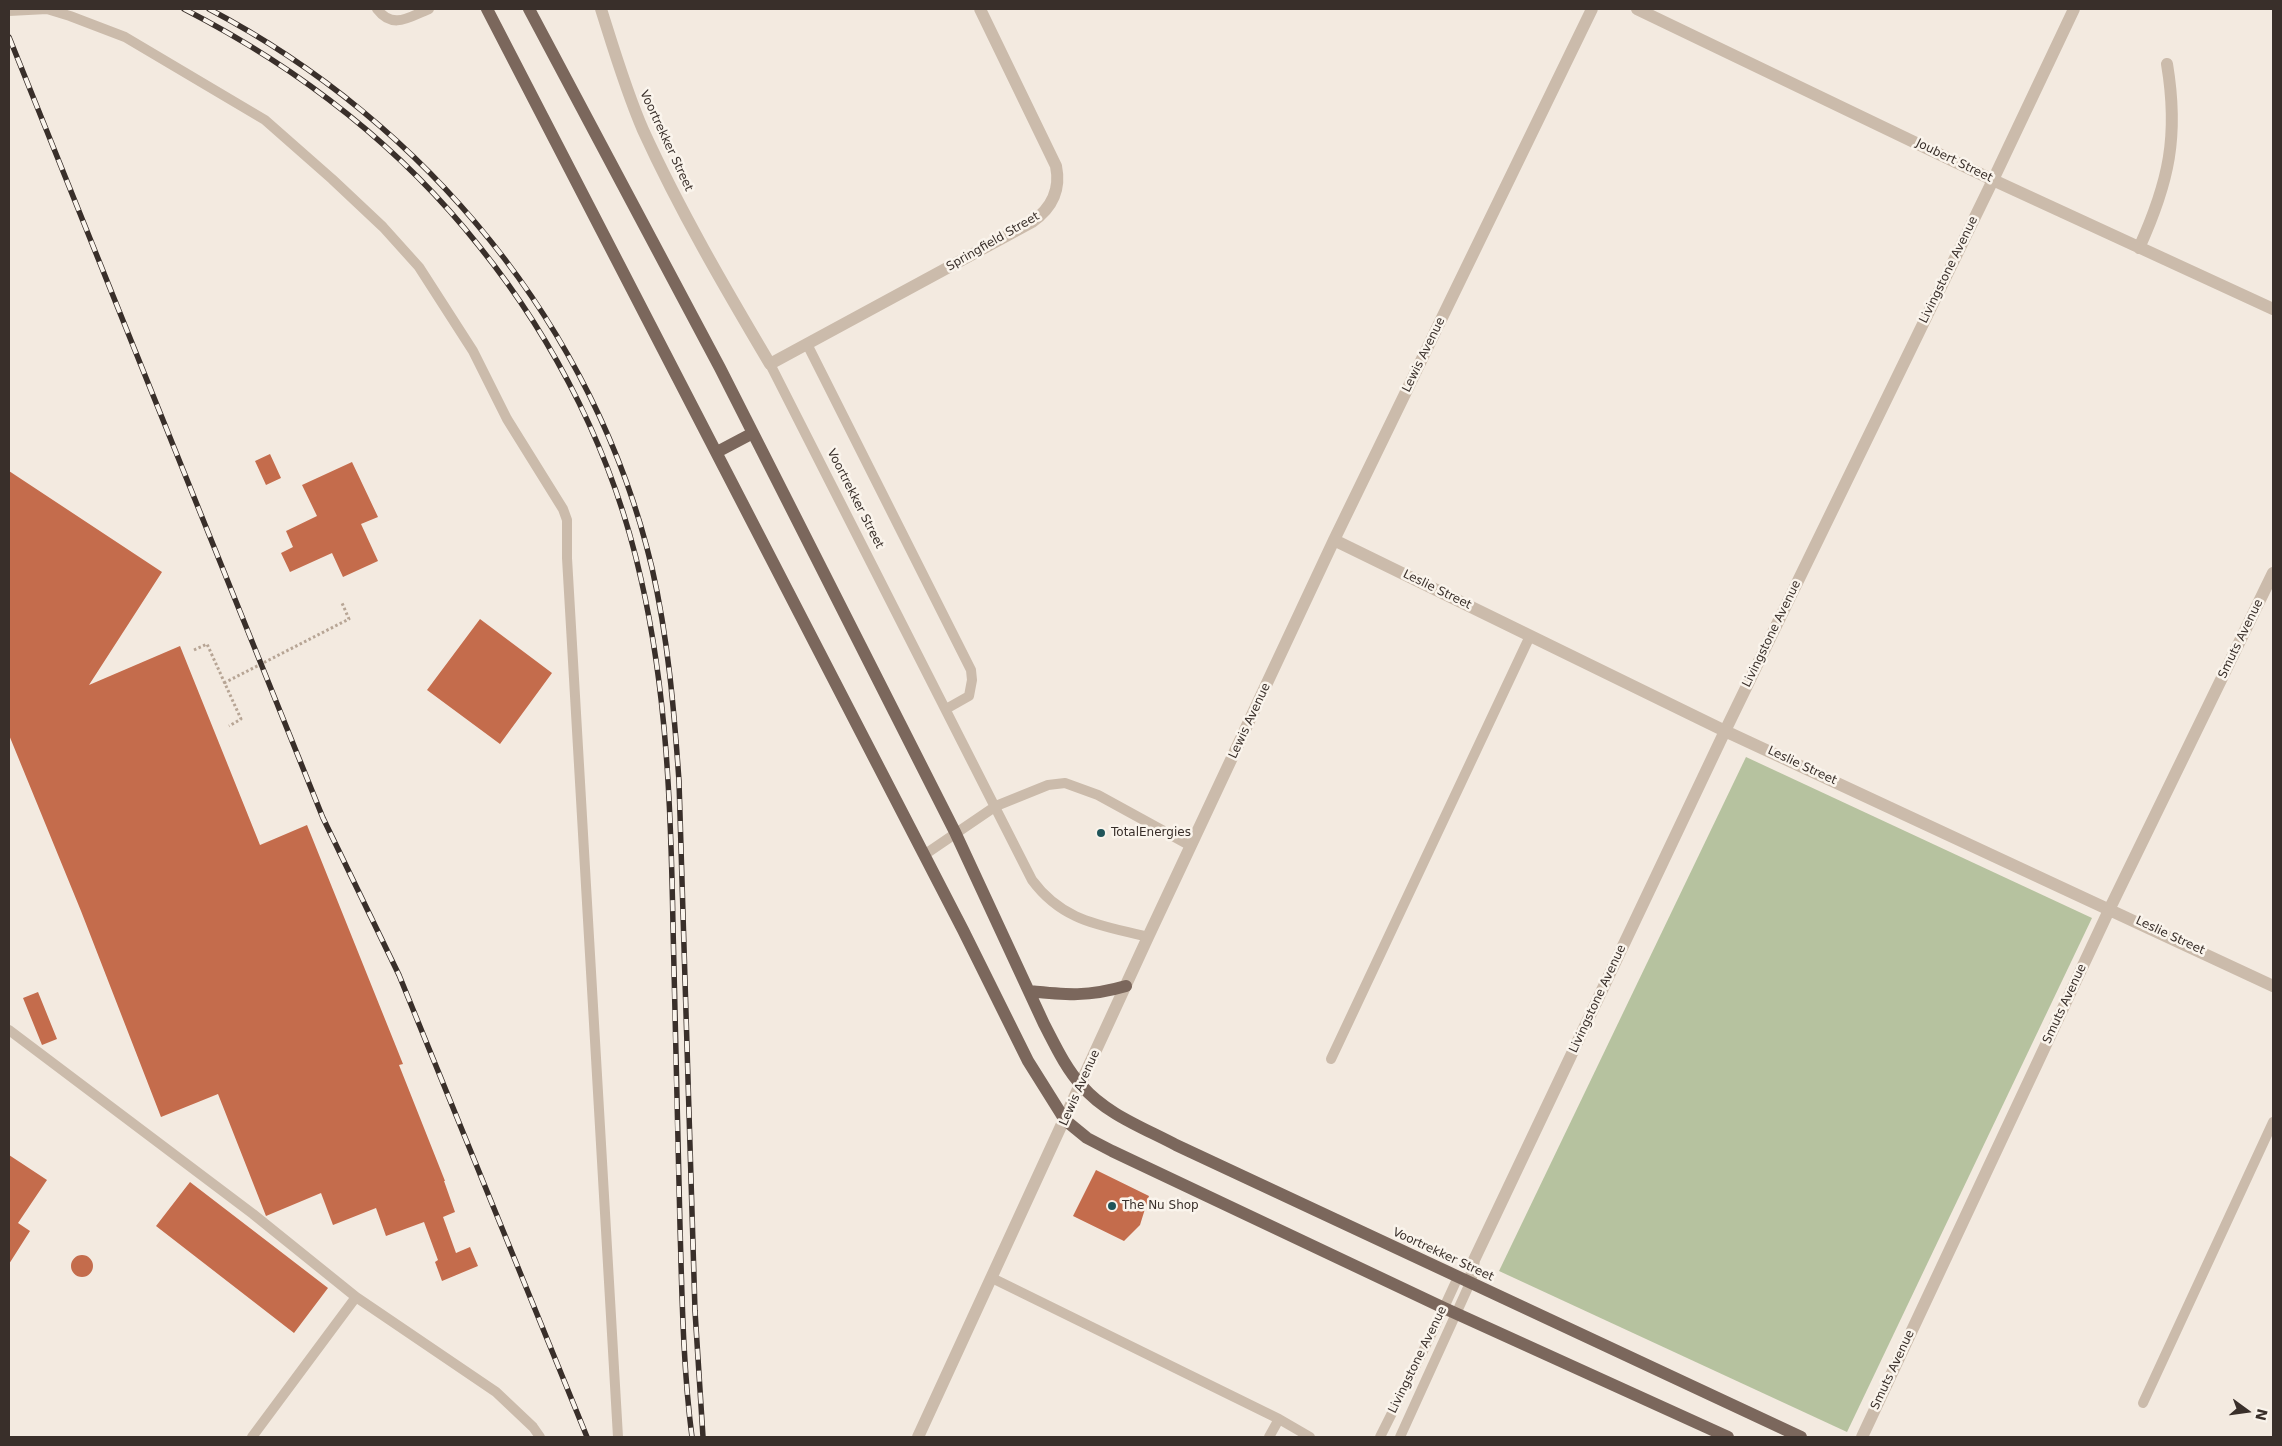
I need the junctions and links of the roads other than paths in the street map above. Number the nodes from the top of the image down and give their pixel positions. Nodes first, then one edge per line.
1 (377, 9) edge
2 (429, 9) edge
3 (487, 9) edge
4 (529, 9) edge
5 (601, 9) edge
6 (980, 9) edge
7 (1592, 9) edge
8 (1637, 9) edge
9 (2074, 9) edge
10 (9, 11) edge
11 (2167, 64) dead end
12 (1993, 180) junction
13 (2140, 248) junction
14 (2273, 309) edge
15 (807, 344) junction
16 (770, 364) junction
17 (753, 434) junction
18 (717, 452) junction
19 (1334, 540) junction
20 (2273, 573) edge
21 (1530, 636) junction
22 (946, 709) junction
23 (1725, 730) junction
24 (996, 806) junction
25 (956, 832) junction
26 (1191, 846) junction
27 (924, 856) junction
28 (2110, 908) junction
29 (1148, 937) junction
30 (1126, 986) junction
31 (2273, 986) edge
32 (1028, 991) junction
33 (9, 1030) edge
34 (1331, 1059) dead end
35 (1081, 1086) junction
36 (1065, 1120) junction
37 (2273, 1122) edge
38 (1474, 1260) junction
39 (1458, 1277) junction
40 (992, 1278) junction
41 (1470, 1283) junction
42 (356, 1297) junction
43 (1444, 1308) junction
44 (1458, 1314) junction
45 (2142, 1403) dead end
46 (1279, 1420) junction
47 (252, 1437) edge
48 (540, 1437) edge
49 (618, 1437) edge
50 (918, 1437) edge
51 (1270, 1437) edge
52 (1310, 1437) edge
53 (1380, 1437) edge
54 (1400, 1437) edge
55 (1728, 1437) edge
56 (1801, 1437) edge
57 (1862, 1437) edge

1 - 2 lane
3 - 18 main road
4 - 17 main road, Voortrekker Street
5 - 16 street, Voortrekker Street
6 - 15 street, Springfield Street
7 - 19 street, Lewis Avenue
8 - 12 street, Joubert Street
9 - 12 street, Livingstone Avenue
10 - 49 lane
11 - 13 street
12 - 13 street, Joubert Street
12 - 23 street, Livingstone Avenue
13 - 14 street, Joubert Street
15 - 16 street, Springfield Street
15 - 22 lane
16 - 22 lane, Voortrekker Street
17 - 18 main road
17 - 25 main road, Voortrekker Street
18 - 27 main road
19 - 21 street, Leslie Street
19 - 26 street, Lewis Avenue
20 - 28 street, Smuts Avenue
21 - 23 street, Leslie Street
21 - 34 lane
22 - 24 lane, Voortrekker Street
23 - 28 street, Leslie Street
23 - 38 street, Livingstone Avenue
24 - 25 lane
24 - 26 lane
24 - 29 lane, Voortrekker Street
25 - 27 lane
25 - 32 main road, Voortrekker Street
26 - 29 street, Lewis Avenue
27 - 36 main road
28 - 31 street, Leslie Street
28 - 57 street, Smuts Avenue
29 - 30 street, Lewis Avenue
30 - 32 main road
30 - 35 street, Lewis Avenue
32 - 35 main road, Voortrekker Street
33 - 42 lane
35 - 36 street, Lewis Avenue
35 - 39 main road, Voortrekker Street
36 - 40 street, Lewis Avenue
36 - 43 main road
37 - 45 lane
38 - 39 street, Livingstone Avenue
38 - 41 street, Livingstone Avenue
39 - 41 main road, Voortrekker Street
39 - 43 lane, Livingstone Avenue
40 - 46 lane
40 - 50 street, Lewis Avenue
41 - 44 lane, Livingstone Avenue
41 - 56 main road, Voortrekker Street
42 - 47 lane
42 - 48 lane
43 - 44 main road
43 - 53 lane, Livingstone Avenue
44 - 54 lane, Livingstone Avenue
44 - 55 main road
46 - 51 lane
46 - 52 lane

